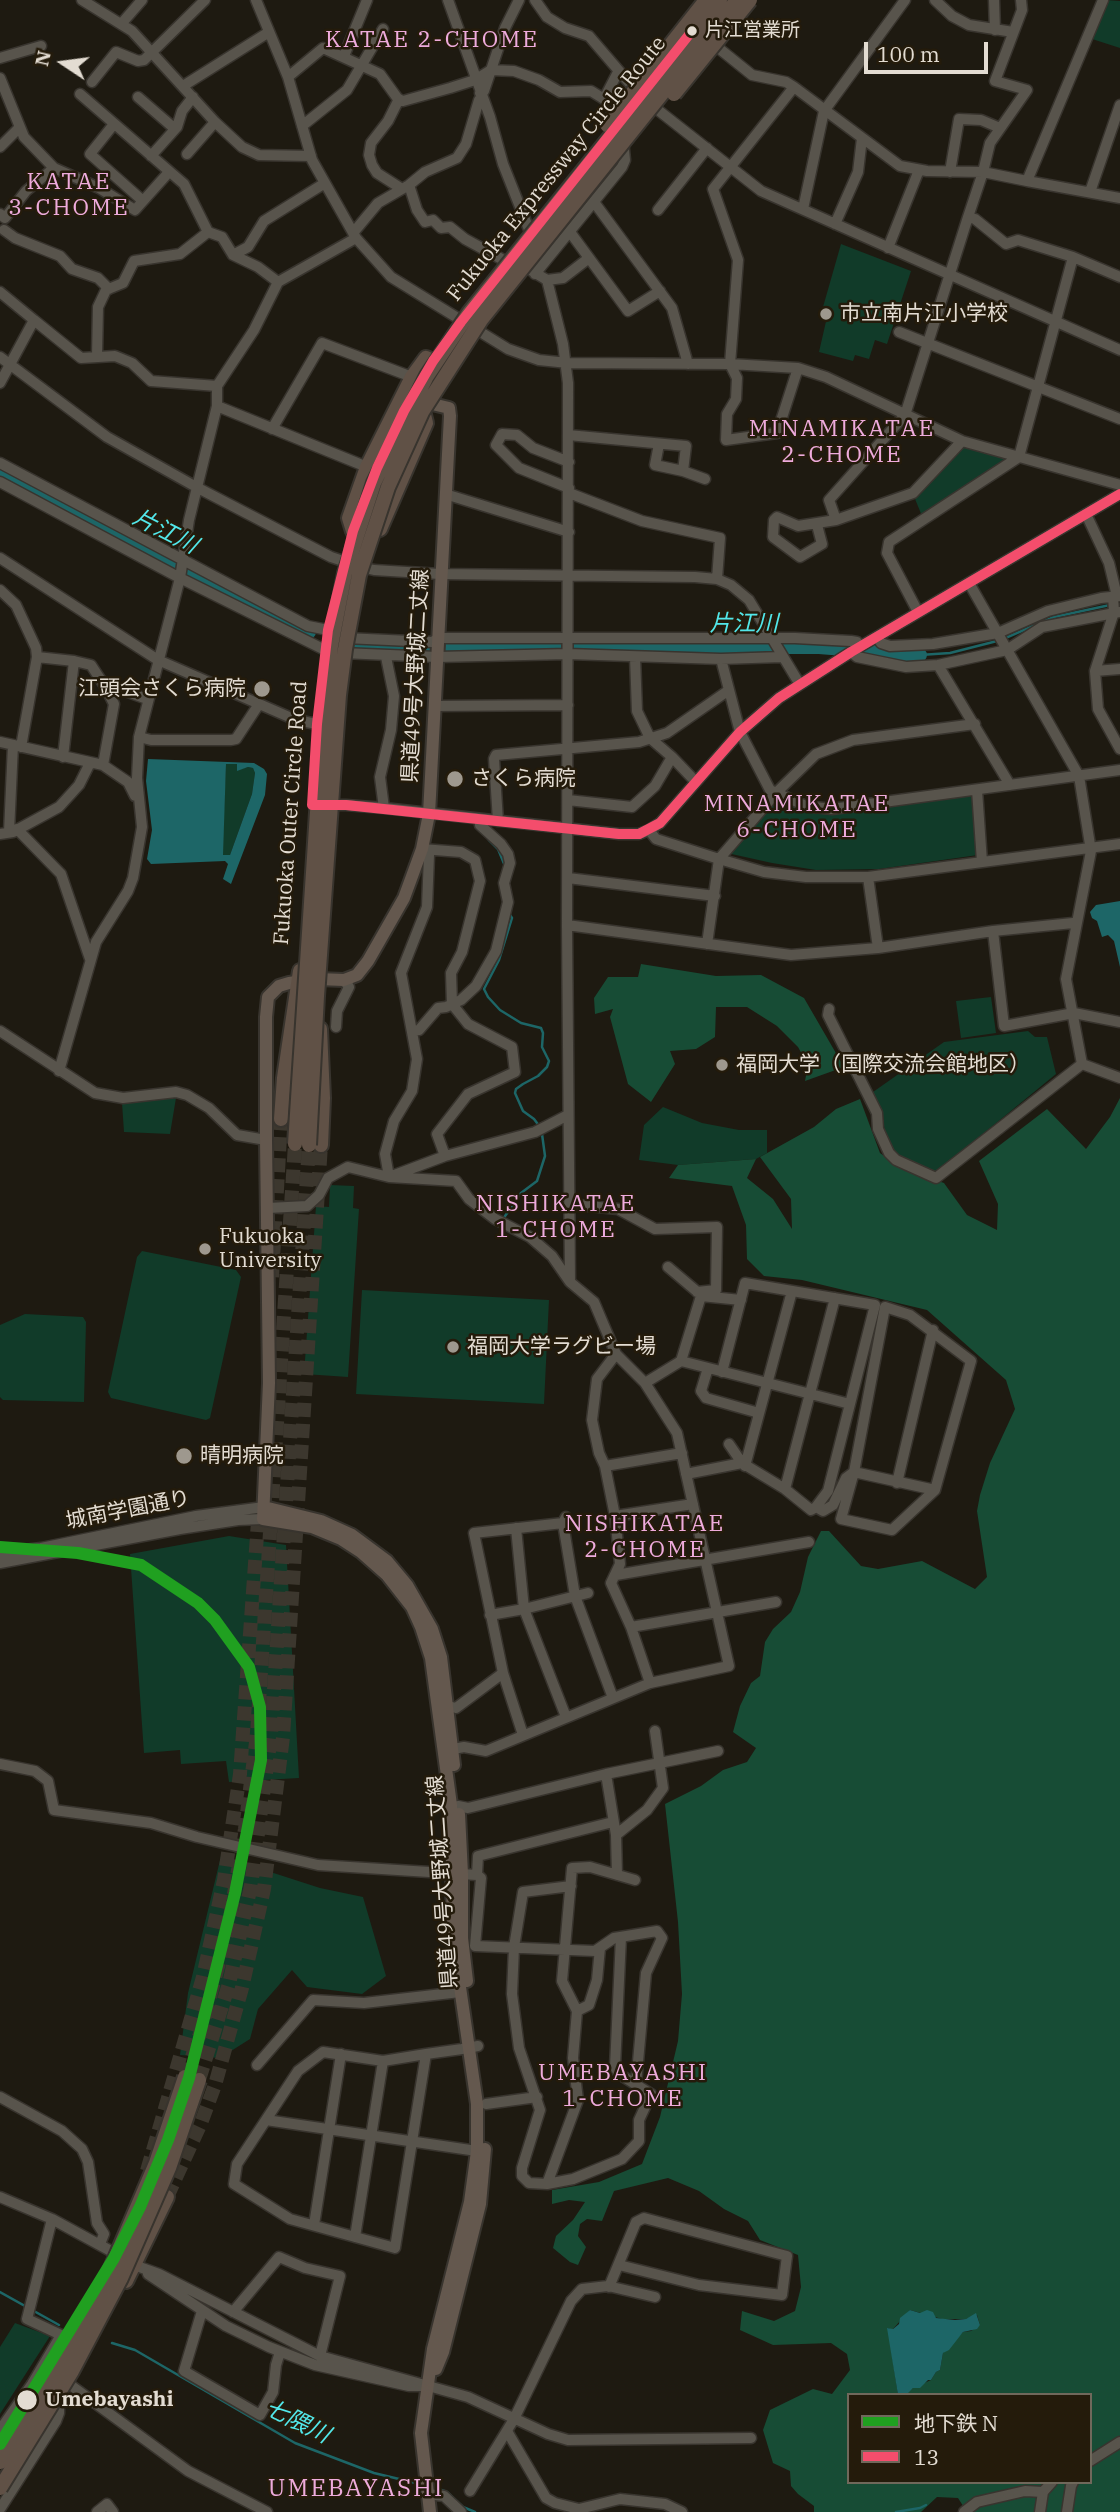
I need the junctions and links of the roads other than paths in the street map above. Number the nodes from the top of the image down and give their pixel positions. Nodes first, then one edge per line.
1 (82, 0) edge
2 (142, 0) edge
3 (205, 0) edge
4 (256, 0) edge
5 (366, 0) edge
6 (448, 0) edge
7 (519, 0) edge
8 (535, 0) edge
9 (706, 0) edge
10 (719, 0) edge
11 (741, 0) edge
12 (761, 0) edge
13 (905, 0) edge
14 (935, 0) edge
15 (994, 0) edge
16 (1021, 0) edge
17 (1103, 0) edge
18 (122, 23) junction
19 (383, 30) dead end
20 (995, 30) junction
21 (269, 32) junction
22 (1013, 32) junction
23 (708, 40) junction
24 (41, 46) dead end
25 (153, 52) junction
26 (344, 56) junction
27 (0, 57) edge
28 (361, 65) junction
29 (0, 67) edge
30 (491, 70) junction
31 (618, 72) junction
32 (288, 77) junction
33 (475, 80) junction
34 (92, 82) dead end
35 (1, 84) edge
36 (183, 86) junction
37 (794, 87) junction
38 (80, 94) dead end
39 (481, 96) junction
40 (138, 97) dead end
41 (193, 97) junction
42 (399, 99) junction
43 (647, 100) junction
44 (1120, 105) edge
45 (824, 111) junction
46 (215, 122) junction
47 (114, 124) junction
48 (302, 126) junction
49 (19, 128) junction
50 (1000, 128) junction
51 (175, 130) junction
52 (862, 138) junction
53 (623, 139) junction
54 (0, 147) edge
55 (707, 148) junction
56 (187, 154) dead end
57 (151, 156) junction
58 (311, 156) junction
59 (730, 167) junction
60 (54, 168) junction
61 (919, 170) junction
62 (169, 172) junction
63 (950, 172) junction
64 (983, 172) junction
65 (1027, 181) junction
66 (324, 183) junction
67 (406, 187) junction
68 (1090, 192) junction
69 (1120, 198) edge
70 (143, 201) junction
71 (594, 202) junction
72 (803, 209) junction
73 (658, 210) dead end
74 (2, 216) edge
75 (968, 217) junction
76 (835, 224) junction
77 (208, 232) junction
78 (530, 232) junction
79 (570, 232) junction
80 (2, 233) edge
81 (354, 235) junction
82 (888, 248) junction
83 (233, 255) junction
84 (1073, 257) junction
85 (589, 258) junction
86 (515, 263) junction
87 (535, 274) junction
88 (951, 276) junction
89 (1120, 277) edge
90 (547, 280) junction
91 (278, 282) junction
92 (109, 289) junction
93 (660, 291) junction
94 (0, 292) edge
95 (34, 320) junction
96 (471, 320) junction
97 (1055, 322) junction
98 (899, 332) dead end
99 (928, 344) junction
100 (1120, 350) edge
101 (97, 356) junction
102 (0, 357) edge
103 (433, 361) junction
104 (565, 363) junction
105 (688, 364) junction
106 (730, 364) junction
107 (10, 365) junction
108 (798, 368) junction
109 (412, 377) junction
110 (0, 383) edge
111 (218, 386) junction
112 (1039, 387) junction
113 (217, 406) junction
114 (425, 407) junction
115 (905, 415) junction
116 (1120, 419) edge
117 (272, 429) junction
118 (568, 435) junction
119 (962, 441) junction
120 (659, 444) junction
121 (1019, 457) junction
122 (569, 462) junction
123 (0, 463) edge
124 (367, 467) junction
125 (683, 471) junction
126 (705, 479) dead end
127 (0, 482) edge
128 (1120, 485) edge
129 (198, 488) junction
130 (569, 490) junction
131 (445, 494) junction
132 (1120, 495) edge
133 (1086, 514) junction
134 (836, 520) junction
135 (817, 525) junction
136 (353, 531) junction
137 (569, 532) junction
138 (0, 558) edge
139 (184, 559) junction
140 (344, 561) junction
141 (361, 567) junction
142 (440, 574) junction
143 (569, 577) junction
144 (180, 578) junction
145 (717, 579) junction
146 (969, 583) junction
147 (0, 590) edge
148 (1117, 596) edge
149 (918, 612) junction
150 (1117, 612) edge
151 (328, 629) junction
152 (998, 633) junction
153 (877, 637) junction
154 (345, 638) junction
155 (775, 639) junction
156 (569, 640) junction
157 (438, 647) junction
158 (855, 649) junction
159 (325, 650) junction
160 (1007, 650) junction
161 (342, 653) junction
162 (568, 653) junction
163 (37, 657) junction
164 (386, 657) junction
165 (635, 657) junction
166 (782, 657) junction
167 (722, 659) junction
168 (158, 660) junction
169 (74, 661) junction
170 (938, 665) junction
171 (1120, 669) edge
172 (1095, 670) junction
173 (799, 683) junction
174 (106, 688) junction
175 (729, 690) junction
176 (147, 699) junction
177 (259, 704) junction
178 (568, 705) junction
179 (435, 706) junction
180 (317, 724) junction
181 (975, 724) junction
182 (740, 732) junction
183 (139, 737) junction
184 (650, 738) junction
185 (0, 742) edge
186 (17, 746) junction
187 (567, 749) junction
188 (1120, 749) edge
189 (63, 757) junction
190 (672, 757) junction
191 (90, 762) junction
192 (103, 765) junction
193 (1120, 770) edge
194 (1079, 776) junction
195 (696, 782) junction
196 (1010, 785) junction
197 (976, 790) junction
198 (776, 793) junction
199 (138, 796) junction
200 (568, 800) junction
201 (312, 805) junction
202 (329, 805) junction
203 (384, 808) junction
204 (429, 814) junction
205 (481, 820) junction
206 (498, 821) junction
207 (568, 829) junction
208 (649, 830) junction
209 (9, 832) edge
210 (1120, 844) edge
211 (1090, 848) junction
212 (422, 849) junction
213 (719, 859) junction
214 (982, 862) junction
215 (568, 877) junction
216 (868, 877) junction
217 (715, 896) junction
218 (568, 925) junction
219 (1076, 925) junction
220 (993, 931) junction
221 (707, 944) junction
222 (878, 948) junction
223 (90, 960) junction
224 (318, 979) junction
225 (344, 980) junction
226 (299, 983) junction
227 (452, 1004) junction
228 (828, 1009) dead end
229 (1074, 1013) junction
230 (1120, 1022) edge
231 (336, 1027) dead end
232 (0, 1031) edge
233 (412, 1031) junction
234 (1082, 1064) junction
235 (59, 1071) junction
236 (1120, 1078) edge
237 (568, 1115) junction
238 (281, 1119) tunnel mouth
239 (266, 1140) junction
240 (308, 1145) joint
241 (445, 1156) junction
242 (389, 1177) junction
243 (569, 1204) junction
244 (268, 1208) junction
245 (668, 1266) dead end
246 (570, 1282) junction
247 (792, 1291) junction
248 (699, 1294) junction
249 (835, 1298) junction
250 (741, 1300) junction
251 (933, 1330) junction
252 (616, 1354) junction
253 (681, 1361) junction
254 (708, 1368) junction
255 (722, 1372) junction
256 (645, 1383) junction
257 (767, 1383) junction
258 (810, 1394) junction
259 (850, 1404) junction
260 (759, 1413) junction
261 (729, 1444) dead end
262 (681, 1453) junction
263 (743, 1465) junction
264 (605, 1466) junction
265 (854, 1472) junction
266 (686, 1474) junction
267 (897, 1483) junction
268 (785, 1489) junction
269 (935, 1490) junction
270 (693, 1504) junction
271 (816, 1507) junction
272 (264, 1513) junction
273 (615, 1516) junction
274 (516, 1528) junction
275 (809, 1542) dead end
276 (0, 1553) edge
277 (705, 1559) junction
278 (0, 1563) edge
279 (616, 1574) junction
280 (588, 1592) dead end
281 (575, 1596) junction
282 (776, 1602) dead end
283 (524, 1609) junction
284 (716, 1611) junction
285 (490, 1615) junction
286 (631, 1627) junction
287 (503, 1673) junction
288 (650, 1684) junction
289 (613, 1698) junction
290 (448, 1706) junction
291 (566, 1717) junction
292 (655, 1731) dead end
293 (523, 1735) junction
294 (453, 1749) junction
295 (718, 1751) dead end
296 (0, 1764) edge
297 (661, 1764) junction
298 (606, 1774) junction
299 (458, 1806) junction
300 (613, 1822) junction
301 (616, 1835) junction
302 (457, 1873) junction
303 (477, 1875) junction
304 (617, 1875) junction
305 (635, 1880) dead end
306 (570, 1886) junction
307 (621, 1937) junction
308 (514, 1947) junction
309 (600, 1948) junction
310 (565, 1950) junction
311 (460, 1992) junction
312 (577, 2011) junction
313 (474, 2047) junction
314 (341, 2054) junction
315 (426, 2054) junction
316 (383, 2061) junction
317 (257, 2065) dead end
318 (636, 2084) junction
319 (537, 2097) junction
320 (0, 2098) edge
321 (486, 2105) junction
322 (265, 2120) junction
323 (329, 2129) junction
324 (371, 2135) junction
325 (412, 2141) junction
326 (477, 2151) junction
327 (143, 2183) tunnel mouth
328 (547, 2184) junction
329 (0, 2197) edge
330 (167, 2197) tunnel mouth
331 (52, 2219) junction
332 (314, 2225) junction
333 (355, 2237) junction
334 (100, 2244) junction
335 (113, 2252) junction
336 (619, 2264) junction
337 (134, 2265) junction
338 (109, 2273) junction
339 (609, 2287) junction
340 (655, 2297) dead end
341 (202, 2311) junction
342 (233, 2312) junction
343 (280, 2352) junction
344 (320, 2356) junction
345 (69, 2384) junction
346 (429, 2386) junction
347 (54, 2407) junction
348 (514, 2419) junction
349 (0, 2430) edge
350 (507, 2431) junction
351 (751, 2438) dead end
352 (1120, 2442) edge
353 (0, 2445) edge
354 (0, 2453) edge
355 (1092, 2458) edge
356 (0, 2462) edge
357 (1050, 2484) edge
358 (1072, 2484) edge
359 (0, 2488) edge
360 (426, 2488) junction
361 (470, 2491) dead end
362 (1043, 2492) junction
363 (649, 2502) junction
364 (0, 2509) edge
365 (459, 2511) edge
366 (97, 2512) edge
367 (113, 2512) edge
368 (267, 2512) edge
369 (430, 2512) edge
370 (642, 2512) edge
371 (682, 2512) edge
372 (964, 2512) edge
373 (1040, 2512) edge
374 (1067, 2512) edge

1 - 18 street
2 - 18 street
3 - 25 street
4 - 21 street
5 - 26 street
6 - 33 street
7 - 30 street
8 - 31 street
9 - 96 highway, bridge
10 - 43 highway, Fukuoka Outer Circle Road
10 - 96 highway, Fukuoka Expressway Circle Route, bridge
11 - 12 street
11 - 23 highway, Fukuoka Outer Circle Road
11 - 96 highway, Fukuoka Expressway Circle Route, bridge
13 - 45 street
14 - 20 street
15 - 20 street
16 - 22 street
17 - 65 street
18 - 25 street
19 - 28 street
20 - 22 street
21 - 32 street
21 - 36 street
22 - 50 street
23 - 37 street
23 - 43 highway, Fukuoka Outer Circle Road
24 - 27 street
25 - 34 street
25 - 36 street
26 - 28 street
26 - 32 street
27 - 29 street
28 - 42 street
28 - 48 street
30 - 31 street
30 - 33 street
30 - 39 street
31 - 43 street
32 - 48 street
33 - 39 street
33 - 42 street
35 - 49 street
36 - 41 street
37 - 45 street
37 - 59 street
38 - 47 street
39 - 67 street
39 - 78 street
40 - 51 street
41 - 46 street
41 - 51 street
42 - 67 street
43 - 53 highway, Fukuoka Outer Circle Road
43 - 55 street
43 - 78 highway, Fukuoka Outer Circle Road
44 - 68 street
45 - 52 street
45 - 72 street
46 - 56 street
46 - 58 street
47 - 57 street
47 - 70 street
48 - 58 street
49 - 54 street
49 - 60 street
50 - 63 street
50 - 64 street
51 - 57 street
52 - 61 street
52 - 76 street
53 - 71 street
53 - 86 highway, Fukuoka Outer Circle Road
55 - 59 street
55 - 73 street
57 - 62 street
58 - 66 street
59 - 72 street
59 - 106 street
60 - 70 street
60 - 74 street
61 - 63 street
61 - 82 street
62 - 70 street
62 - 77 street
63 - 64 street
64 - 65 street
64 - 75 street
65 - 68 street
66 - 81 street
66 - 83 street
67 - 81 street
67 - 86 street
68 - 69 street
71 - 79 street
71 - 93 street
72 - 76 street
74 - 80 street
75 - 84 street
75 - 88 street
76 - 82 street
77 - 83 street
77 - 92 street
78 - 86 highway, Fukuoka Outer Circle Road
79 - 85 street
79 - 87 street
80 - 92 street
81 - 91 street
81 - 96 street
82 - 88 street
83 - 91 street
84 - 89 street
84 - 97 street
85 - 90 street
85 - 93 street
86 - 87 street
86 - 96 highway, Fukuoka Outer Circle Road
87 - 90 street
88 - 97 street
88 - 99 street
90 - 104 street
91 - 111 street
92 - 101 street
93 - 105 street
94 - 95 street
95 - 101 street
95 - 107 street
96 - 103 highway, Fukuoka Outer Circle Road
96 - 104 street
96 - 114 highway, Fukuoka Outer Circle Road
96 - 240 highway, Fukuoka Expressway Circle Route, bridge
97 - 100 street
97 - 112 street
98 - 99 street
99 - 112 street
99 - 115 street
101 - 111 street
102 - 107 street
103 - 109 highway
103 - 136 highway, Fukuoka Outer Circle Road
104 - 105 street
104 - 118 street
105 - 106 street
106 - 108 street
106 - 108 street
107 - 110 street
107 - 129 street
108 - 115 street
109 - 117 street
109 - 124 highway
111 - 113 street
112 - 116 street
112 - 121 street
113 - 117 street
113 - 129 street
114 - 131 main road, 県道49号大野城二丈線
114 - 141 highway, Fukuoka Outer Circle Road
115 - 119 street
115 - 134 street
117 - 124 street
118 - 120 street
118 - 122 street
119 - 121 street
119 - 134 street
120 - 125 street
120 - 125 street
121 - 128 street
121 - 149 street
122 - 130 street
122 - 130 street
123 - 139 street
124 - 136 highway
125 - 126 street
127 - 144 street
129 - 139 street
129 - 140 street
130 - 137 street
130 - 145 street
131 - 137 street
131 - 142 main road, 県道49号大野城二丈線
132 - 133 street
133 - 146 street
133 - 148 street
134 - 135 street
135 - 135 street
136 - 140 highway, Fukuoka Outer Circle Road
137 - 143 street
138 - 168 street
139 - 144 street
139 - 151 street
140 - 141 street
140 - 151 highway, Fukuoka Outer Circle Road
141 - 142 street
141 - 154 highway, Fukuoka Outer Circle Road
142 - 143 street
142 - 157 main road, 県道49号大野城二丈線
143 - 145 street
143 - 156 street
144 - 159 street
144 - 168 street
145 - 155 street
146 - 149 street
146 - 152 street
147 - 163 street
148 - 150 street
148 - 152 street
149 - 153 street
150 - 160 street
150 - 172 street
151 - 154 street
151 - 159 highway, Fukuoka Outer Circle Road
152 - 153 street
152 - 160 street
153 - 158 street
154 - 157 street
154 - 161 highway, Fukuoka Outer Circle Road
155 - 156 street
155 - 158 street
155 - 166 street
156 - 157 street
156 - 162 street
157 - 162 street
157 - 164 street
157 - 179 main road, 県道49号大野城二丈線
158 - 170 street
158 - 173 street
159 - 180 highway, Fukuoka Outer Circle Road
160 - 170 street
160 - 194 street
161 - 164 street
161 - 202 highway, Fukuoka Outer Circle Road
162 - 165 street
162 - 178 street
163 - 169 street
163 - 186 street
164 - 203 street
165 - 167 street
165 - 184 street
166 - 167 street
166 - 173 street
167 - 175 street
168 - 176 street
168 - 177 street
169 - 174 street
169 - 189 street
170 - 181 street
171 - 172 street
172 - 188 street
173 - 182 street
174 - 176 street
174 - 192 street
175 - 182 street
175 - 184 street
176 - 183 street
177 - 180 street
177 - 183 street
178 - 179 street
178 - 187 street
179 - 204 main road, 県道49号大野城二丈線
180 - 201 highway, Fukuoka Outer Circle Road
181 - 196 street
181 - 198 street
182 - 195 street
182 - 198 street
183 - 199 street
184 - 187 street
184 - 190 street
185 - 186 street
186 - 189 street
186 - 209 street
187 - 200 street
187 - 206 street
189 - 191 street
190 - 195 street
190 - 200 street
191 - 192 street
191 - 209 street
192 - 199 street
193 - 194 street
194 - 196 street
194 - 211 street
195 - 208 street
196 - 197 street
197 - 198 street
197 - 214 street
198 - 213 street
199 - 223 street
200 - 207 street
201 - 202 street
201 - 226 highway, Fukuoka Outer Circle Road
202 - 203 street
202 - 224 highway, Fukuoka Outer Circle Road
203 - 204 street
204 - 205 street
204 - 212 main road, 県道49号大野城二丈線
205 - 206 street
205 - 227 street
206 - 207 street
207 - 208 street
207 - 215 street
208 - 213 street
209 - 223 street
210 - 211 street
211 - 214 street
211 - 219 street
212 - 225 main road, 県道49号大野城二丈線
212 - 227 street
212 - 233 street
213 - 216 street
213 - 217 street
214 - 216 street
215 - 217 street
215 - 218 street
216 - 222 street
217 - 221 street
218 - 221 street
218 - 237 street
219 - 220 street
219 - 229 street
220 - 222 street
220 - 229 street
221 - 222 street
223 - 235 street
224 - 225 main road
224 - 226 main road
224 - 240 highway, Fukuoka Outer Circle Road
225 - 231 street
226 - 238 highway, Fukuoka Outer Circle Road
226 - 239 main road
227 - 233 street
227 - 241 street
228 - 234 street
229 - 230 street
229 - 234 street
232 - 235 street
233 - 242 street
234 - 236 street
235 - 239 street
237 - 241 street
237 - 243 street
239 - 244 main road
241 - 242 street
242 - 244 street
242 - 246 street
243 - 246 street
243 - 248 street
244 - 272 main road
245 - 248 street
246 - 252 street
247 - 249 street
247 - 250 street
247 - 257 street
248 - 250 street
248 - 253 street
249 - 258 street
249 - 259 street
250 - 255 street
251 - 265 street
251 - 267 street
251 - 269 street
252 - 256 street
252 - 264 street
253 - 254 street
253 - 256 street
254 - 255 street
254 - 260 street
255 - 257 street
256 - 262 street
257 - 258 street
257 - 260 street
258 - 259 street
258 - 268 street
259 - 271 street
260 - 263 street
261 - 263 street
262 - 264 street
262 - 266 street
263 - 266 street
263 - 268 street
264 - 273 street
265 - 267 street
265 - 269 street
265 - 271 street
266 - 270 street
267 - 269 street
268 - 271 street
270 - 273 street
270 - 277 street
272 - 276 street, 城南学園通り
272 - 278 street, 城南学園通り
272 - 290 main road, 県道49号大野城二丈線
272 - 302 main road, 県道49号大野城二丈線
273 - 279 street
274 - 281 street
274 - 283 street
274 - 285 street
275 - 277 street
277 - 279 street
277 - 284 street
279 - 286 street
280 - 281 street
281 - 283 street
281 - 289 street
282 - 284 street
283 - 285 street
283 - 291 street
284 - 286 street
284 - 288 street
285 - 287 street
286 - 288 street
287 - 290 street
287 - 293 street
288 - 289 street
289 - 291 street
290 - 294 main road, 県道49号大野城二丈線
291 - 293 street
292 - 297 street
293 - 294 street
294 - 299 main road, 県道49号大野城二丈線
295 - 297 street
296 - 302 street
297 - 298 street
297 - 301 street
298 - 299 street
298 - 300 street
299 - 302 main road, 県道49号大野城二丈線
300 - 301 street
300 - 303 street
301 - 304 street
302 - 303 street
302 - 311 main road, 県道49号大野城二丈線
302 - 313 main road, 県道49号大野城二丈線
303 - 308 street
304 - 305 street
304 - 306 street
306 - 308 street
306 - 310 street
307 - 309 street
307 - 318 street
307 - 318 street
308 - 310 street
308 - 319 street
309 - 310 street
309 - 312 street
310 - 312 street
311 - 313 main road, 県道49号大野城二丈線
311 - 317 street
312 - 328 street
313 - 315 street
313 - 321 main road, 県道49号大野城二丈線
313 - 326 main road, 県道49号大野城二丈線
314 - 316 street
314 - 322 street
314 - 323 street
315 - 316 street
315 - 325 street
316 - 324 street
318 - 328 street
319 - 321 street
319 - 328 street
320 - 334 street
321 - 346 main road, 県道49号大野城二丈線
322 - 323 street
322 - 332 street
323 - 324 street
323 - 332 street
324 - 325 street
324 - 333 street
325 - 326 street
325 - 333 street
326 - 346 main road, 県道49号大野城二丈線
327 - 335 highway
329 - 331 street
330 - 337 highway
331 - 334 street
331 - 349 street
332 - 333 street
334 - 335 street
335 - 337 street
335 - 354 highway
336 - 336 street
336 - 339 street
337 - 341 street
337 - 342 street
337 - 345 highway
338 - 353 highway, bridge
338 - 356 highway, bridge
338 - 359 highway, bridge
339 - 340 street
339 - 348 street
341 - 343 street
341 - 343 street
342 - 344 street
342 - 344 street
343 - 346 street
344 - 346 street
345 - 347 highway
345 - 368 street
346 - 348 street
346 - 360 main road, 県道49号大野城二丈線
347 - 359 highway
347 - 364 street
348 - 350 street
348 - 351 street
350 - 361 street
350 - 363 street
352 - 355 street
357 - 362 street
358 - 374 street
360 - 365 street
360 - 369 main road, 県道49号大野城二丈線
362 - 372 street
362 - 373 street
363 - 370 street
363 - 371 street
366 - 367 street

